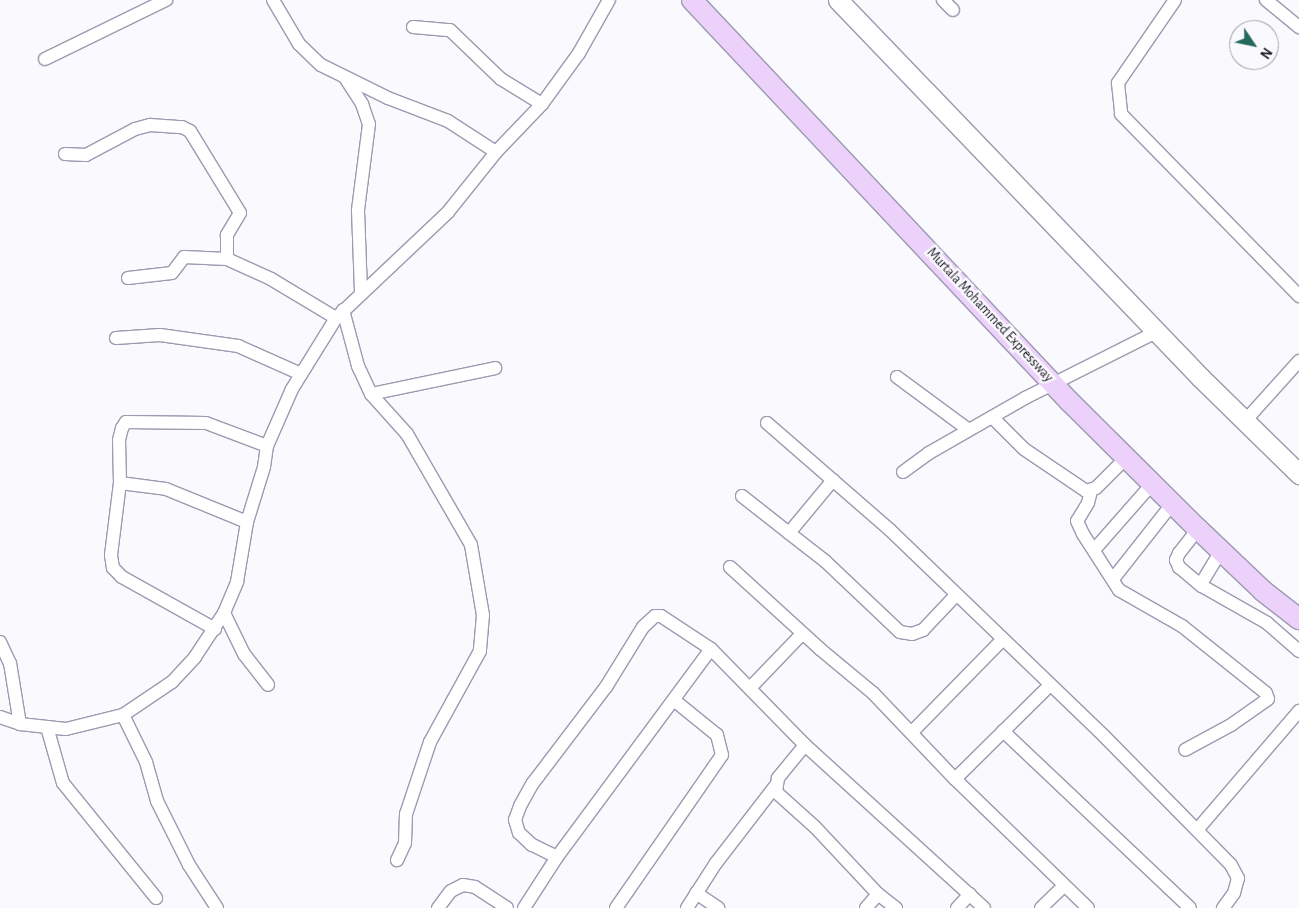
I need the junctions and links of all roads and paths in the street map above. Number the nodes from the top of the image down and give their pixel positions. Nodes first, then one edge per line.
1 (166, 0) edge
2 (273, 0) edge
3 (609, 0) edge
4 (692, 0) edge
5 (838, 0) edge
6 (943, 0) edge
7 (1175, 0) edge
8 (1266, 0) edge
9 (953, 10) dead end
10 (413, 27) dead end
11 (1299, 27) edge
12 (45, 59) dead end
13 (346, 79) junction
14 (542, 104) junction
15 (496, 152) junction
16 (65, 154) dead end
17 (227, 259) junction
18 (128, 278) dead end
19 (361, 292) junction
20 (1299, 296) edge
21 (339, 314) junction
22 (1156, 332) junction
23 (116, 338) dead end
24 (1299, 361) edge
25 (496, 368) dead end
26 (301, 374) junction
27 (897, 377) dead end
28 (1054, 383) junction
29 (371, 394) junction
30 (992, 417) junction
31 (1245, 421) junction
32 (767, 423) dead end
33 (969, 430) junction
34 (267, 446) junction
35 (1126, 458) junction
36 (903, 472) dead end
37 (1299, 474) edge
38 (833, 480) junction
39 (120, 483) junction
40 (1152, 484) junction
41 (1091, 491) junction
42 (742, 496) dead end
43 (1172, 504) junction
44 (247, 522) junction
45 (1198, 528) junction
46 (789, 533) junction
47 (1094, 550) junction
48 (1221, 551) junction
49 (730, 567) dead end
50 (1113, 579) junction
51 (1201, 584) junction
52 (956, 595) junction
53 (224, 613) junction
54 (1299, 619) edge
55 (215, 630) junction
56 (802, 634) junction
57 (1002, 640) junction
58 (0, 642) edge
59 (711, 649) junction
60 (1299, 651) edge
61 (268, 685) dead end
62 (1049, 686) junction
63 (750, 688) junction
64 (675, 701) junction
65 (1299, 711) edge
66 (123, 715) junction
67 (0, 717) edge
68 (20, 724) junction
69 (47, 727) junction
70 (913, 731) junction
71 (1003, 731) junction
72 (805, 745) junction
73 (1185, 750) dead end
74 (955, 779) junction
75 (776, 785) junction
76 (1197, 830) junction
77 (557, 857) junction
78 (398, 860) dead end
79 (1063, 887) junction
80 (696, 894) junction
81 (878, 894) junction
82 (970, 894) junction
83 (156, 898) dead end
84 (216, 908) edge
85 (438, 908) edge
86 (507, 908) edge
87 (524, 908) edge
88 (616, 908) edge
89 (687, 908) edge
90 (718, 908) edge
91 (866, 908) edge
92 (896, 908) edge
93 (957, 908) edge
94 (984, 908) edge
95 (1042, 908) edge
96 (1088, 908) edge
97 (1190, 908) edge
98 (1223, 908) edge

1 - 12 street
2 - 13 street
3 - 14 street
4 - 28 main road, Murtala Mohammed Expressway
5 - 22 main road
6 - 9 street
7 - 20 street
8 - 11 street
10 - 14 street
13 - 15 street
13 - 19 street
14 - 15 street
15 - 19 street
16 - 17 street
17 - 18 street
17 - 21 street
19 - 21 street
21 - 26 street
21 - 29 street
22 - 28 street
22 - 31 main road
23 - 26 street
24 - 31 street
25 - 29 street
26 - 34 street
27 - 33 street
28 - 30 street
28 - 35 main road, Murtala Mohammed Expressway
29 - 78 street
30 - 33 street
30 - 41 street
31 - 37 main road
32 - 38 street
33 - 36 street
34 - 39 street
34 - 44 street
35 - 40 main road, Murtala Mohammed Expressway
35 - 41 street
38 - 46 street
38 - 52 street
39 - 44 street
39 - 55 street
40 - 43 main road, Murtala Mohammed Expressway
40 - 47 street
41 - 47 street
42 - 46 street
43 - 45 main road, Murtala Mohammed Expressway
43 - 50 street
44 - 53 street
45 - 48 main road, Murtala Mohammed Expressway
45 - 51 street
46 - 52 street
47 - 50 street
48 - 51 street
48 - 54 main road, Murtala Mohammed Expressway
49 - 56 street
50 - 73 street
51 - 60 street
52 - 57 street
53 - 55 street
53 - 61 street
55 - 66 street
56 - 63 street
56 - 70 street
57 - 62 street
57 - 70 street
58 - 68 street
59 - 63 street
59 - 64 street
59 - 77 street
62 - 71 street
62 - 76 street
63 - 72 street
64 - 77 street
64 - 88 street
65 - 76 street
66 - 69 street
66 - 84 street
67 - 68 street
68 - 69 street
69 - 83 street
70 - 74 street
71 - 74 street
71 - 97 street
72 - 75 street
72 - 82 street
74 - 79 street
75 - 80 street
75 - 81 street
76 - 98 street
77 - 87 street
79 - 95 street
79 - 96 street
80 - 89 street
80 - 90 street
81 - 91 street
81 - 92 street
82 - 93 street
82 - 94 street
85 - 86 street

